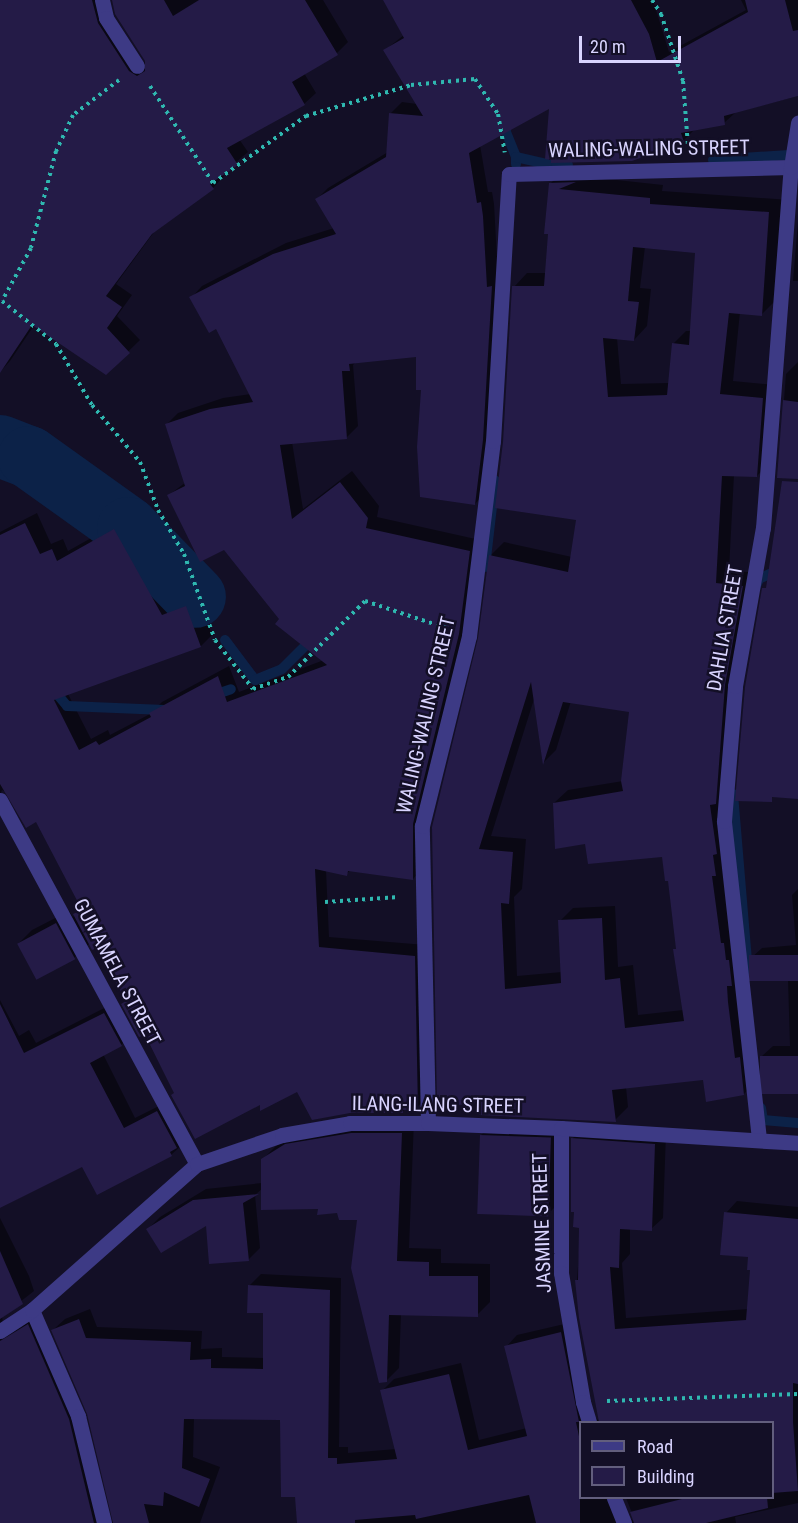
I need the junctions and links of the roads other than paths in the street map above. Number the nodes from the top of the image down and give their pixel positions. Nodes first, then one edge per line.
1 (102, 0) edge
2 (137, 66) road end
3 (798, 123) edge
4 (791, 167) junction
5 (0, 800) edge
6 (428, 1124) junction
7 (561, 1128) junction
8 (759, 1139) junction
9 (798, 1143) edge
10 (197, 1164) junction
11 (32, 1310) junction
12 (0, 1331) edge
13 (589, 1421) edge
14 (615, 1499) edge
15 (104, 1523) edge
16 (624, 1523) edge

1 - 2 street
3 - 4 street, DAHLIA STREET
4 - 6 street, WALING-WALING STREET
4 - 8 street, DAHLIA STREET
5 - 10 street, GUMAMELA STREET
6 - 7 street, ILANG-ILANG STREET
6 - 10 street, ILANG-ILANG STREET
7 - 8 street, ILANG-ILANG STREET
7 - 13 street, JASMINE STREET
8 - 9 street, ILANG-ILANG STREET
10 - 11 street, ILANG-ILANG STREET
11 - 12 street, ILANG-ILANG STREET
11 - 15 street
14 - 16 street

